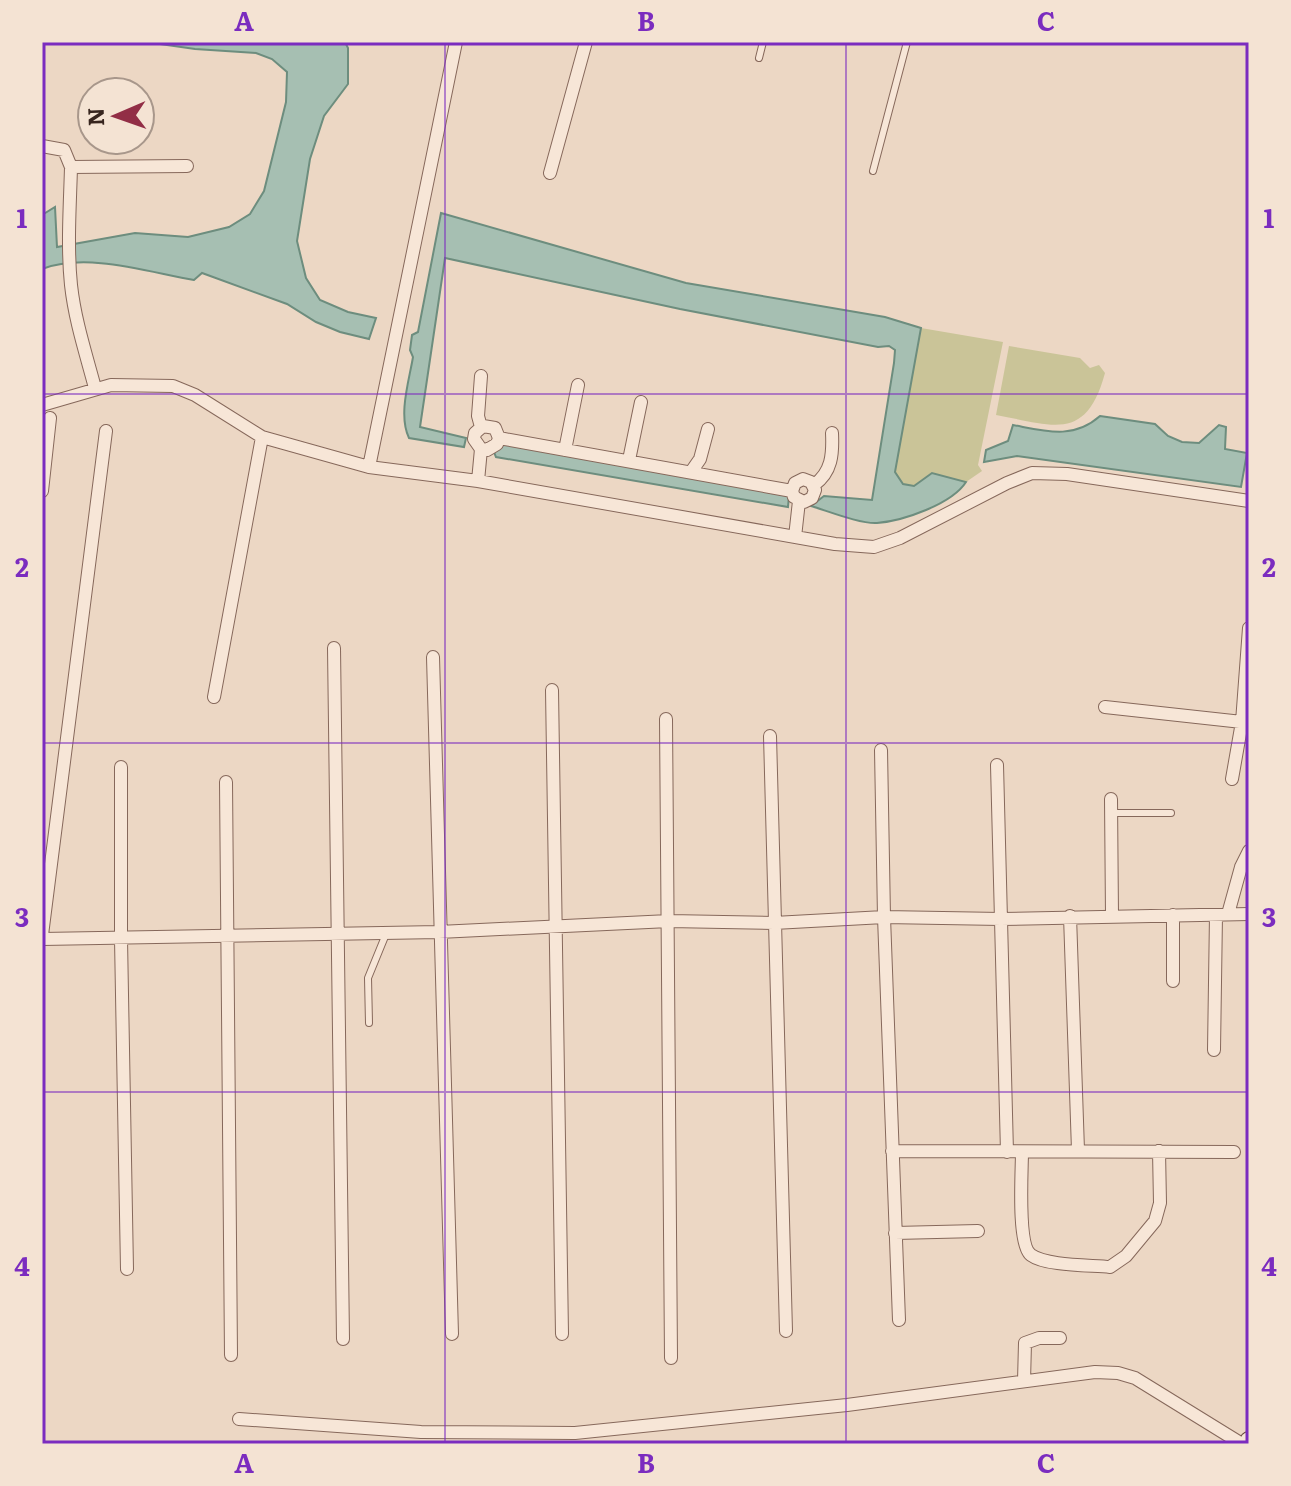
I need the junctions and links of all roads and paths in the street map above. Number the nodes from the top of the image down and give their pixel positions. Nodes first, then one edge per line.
1 (456, 42) edge
2 (586, 42) edge
3 (763, 42) edge
4 (907, 42) edge
5 (759, 58) dead end
6 (42, 146) edge
7 (187, 166) dead end
8 (71, 167) junction
9 (873, 171) dead end
10 (550, 173) dead end
11 (481, 376) dead end
12 (578, 385) dead end
13 (95, 388) junction
14 (641, 402) dead end
15 (42, 405) edge
16 (50, 418) dead end
17 (481, 427) junction
18 (708, 429) dead end
19 (106, 431) dead end
20 (832, 433) dead end
21 (262, 437) junction
22 (499, 438) junction
23 (481, 449) junction
24 (565, 450) junction
25 (629, 460) junction
26 (369, 467) junction
27 (691, 472) junction
28 (478, 481) junction
29 (814, 485) junction
30 (42, 491) edge
31 (796, 496) junction
32 (1249, 501) edge
33 (795, 537) junction
34 (1249, 628) edge
35 (334, 648) dead end
36 (433, 657) dead end
37 (552, 690) dead end
38 (214, 697) dead end
39 (1105, 707) dead end
40 (666, 719) dead end
41 (1242, 722) junction
42 (770, 736) dead end
43 (881, 750) dead end
44 (997, 765) dead end
45 (121, 767) dead end
46 (1232, 779) dead end
47 (226, 782) dead end
48 (1111, 799) dead end
49 (1111, 813) junction
50 (1171, 813) dead end
51 (1249, 851) edge
52 (1232, 914) edge
53 (1173, 915) junction
54 (1070, 916) junction
55 (1112, 916) junction
56 (884, 917) junction
57 (1001, 919) junction
58 (669, 921) junction
59 (774, 923) junction
60 (555, 925) junction
61 (439, 932) junction
62 (387, 933) junction
63 (337, 934) junction
64 (228, 936) junction
65 (42, 937) edge
66 (121, 939) junction
67 (1173, 981) dead end
68 (369, 1023) dead end
69 (1214, 1050) dead end
70 (1078, 1150) junction
71 (892, 1151) junction
72 (1159, 1151) junction
73 (1007, 1152) junction
74 (1022, 1152) junction
75 (1234, 1152) dead end
76 (978, 1231) dead end
77 (895, 1233) junction
78 (127, 1269) dead end
79 (899, 1320) dead end
80 (786, 1331) dead end
81 (452, 1334) dead end
82 (562, 1334) dead end
83 (1060, 1338) dead end
84 (343, 1339) dead end
85 (231, 1355) dead end
86 (671, 1358) dead end
87 (1024, 1381) junction
88 (239, 1419) dead end
89 (575, 1439) edge
90 (1246, 1443) edge

1 - 26 street
2 - 10 street
3 - 5 lane
4 - 9 lane
6 - 8 street
7 - 8 street
8 - 13 street
11 - 17 street
12 - 24 street
13 - 15 street
13 - 21 street
14 - 25 street
16 - 30 street
17 - 22 street
17 - 23 street
18 - 27 street
19 - 65 street
20 - 29 street
21 - 26 street
21 - 38 street
22 - 23 street
22 - 24 street
23 - 28 street
24 - 25 street
25 - 27 street
26 - 28 street
27 - 31 street
28 - 33 street
29 - 31 street
29 - 31 street
31 - 33 street
32 - 33 street
34 - 41 street
35 - 63 street
36 - 61 street
37 - 60 street
39 - 41 street
40 - 58 street
41 - 46 street
42 - 59 street
43 - 56 street
44 - 57 street
45 - 66 street
47 - 64 street
48 - 49 street
49 - 50 lane
49 - 55 street
51 - 52 street
52 - 53 street
52 - 69 street
53 - 55 street
53 - 67 street
54 - 55 street
54 - 57 street
54 - 70 street
56 - 57 street
56 - 59 street
56 - 71 street
57 - 73 street
58 - 59 street
58 - 60 street
58 - 86 street
59 - 80 street
60 - 61 street
60 - 82 street
61 - 62 street
61 - 81 street
62 - 63 street
62 - 68 lane
63 - 64 street
63 - 84 street
64 - 66 street
64 - 85 street
65 - 66 street
66 - 78 street
70 - 72 street
70 - 74 street
71 - 73 street
71 - 77 street
72 - 74 street
72 - 75 street
73 - 74 street
76 - 77 street
77 - 79 street
83 - 87 street
87 - 89 street
87 - 90 street
88 - 89 street

